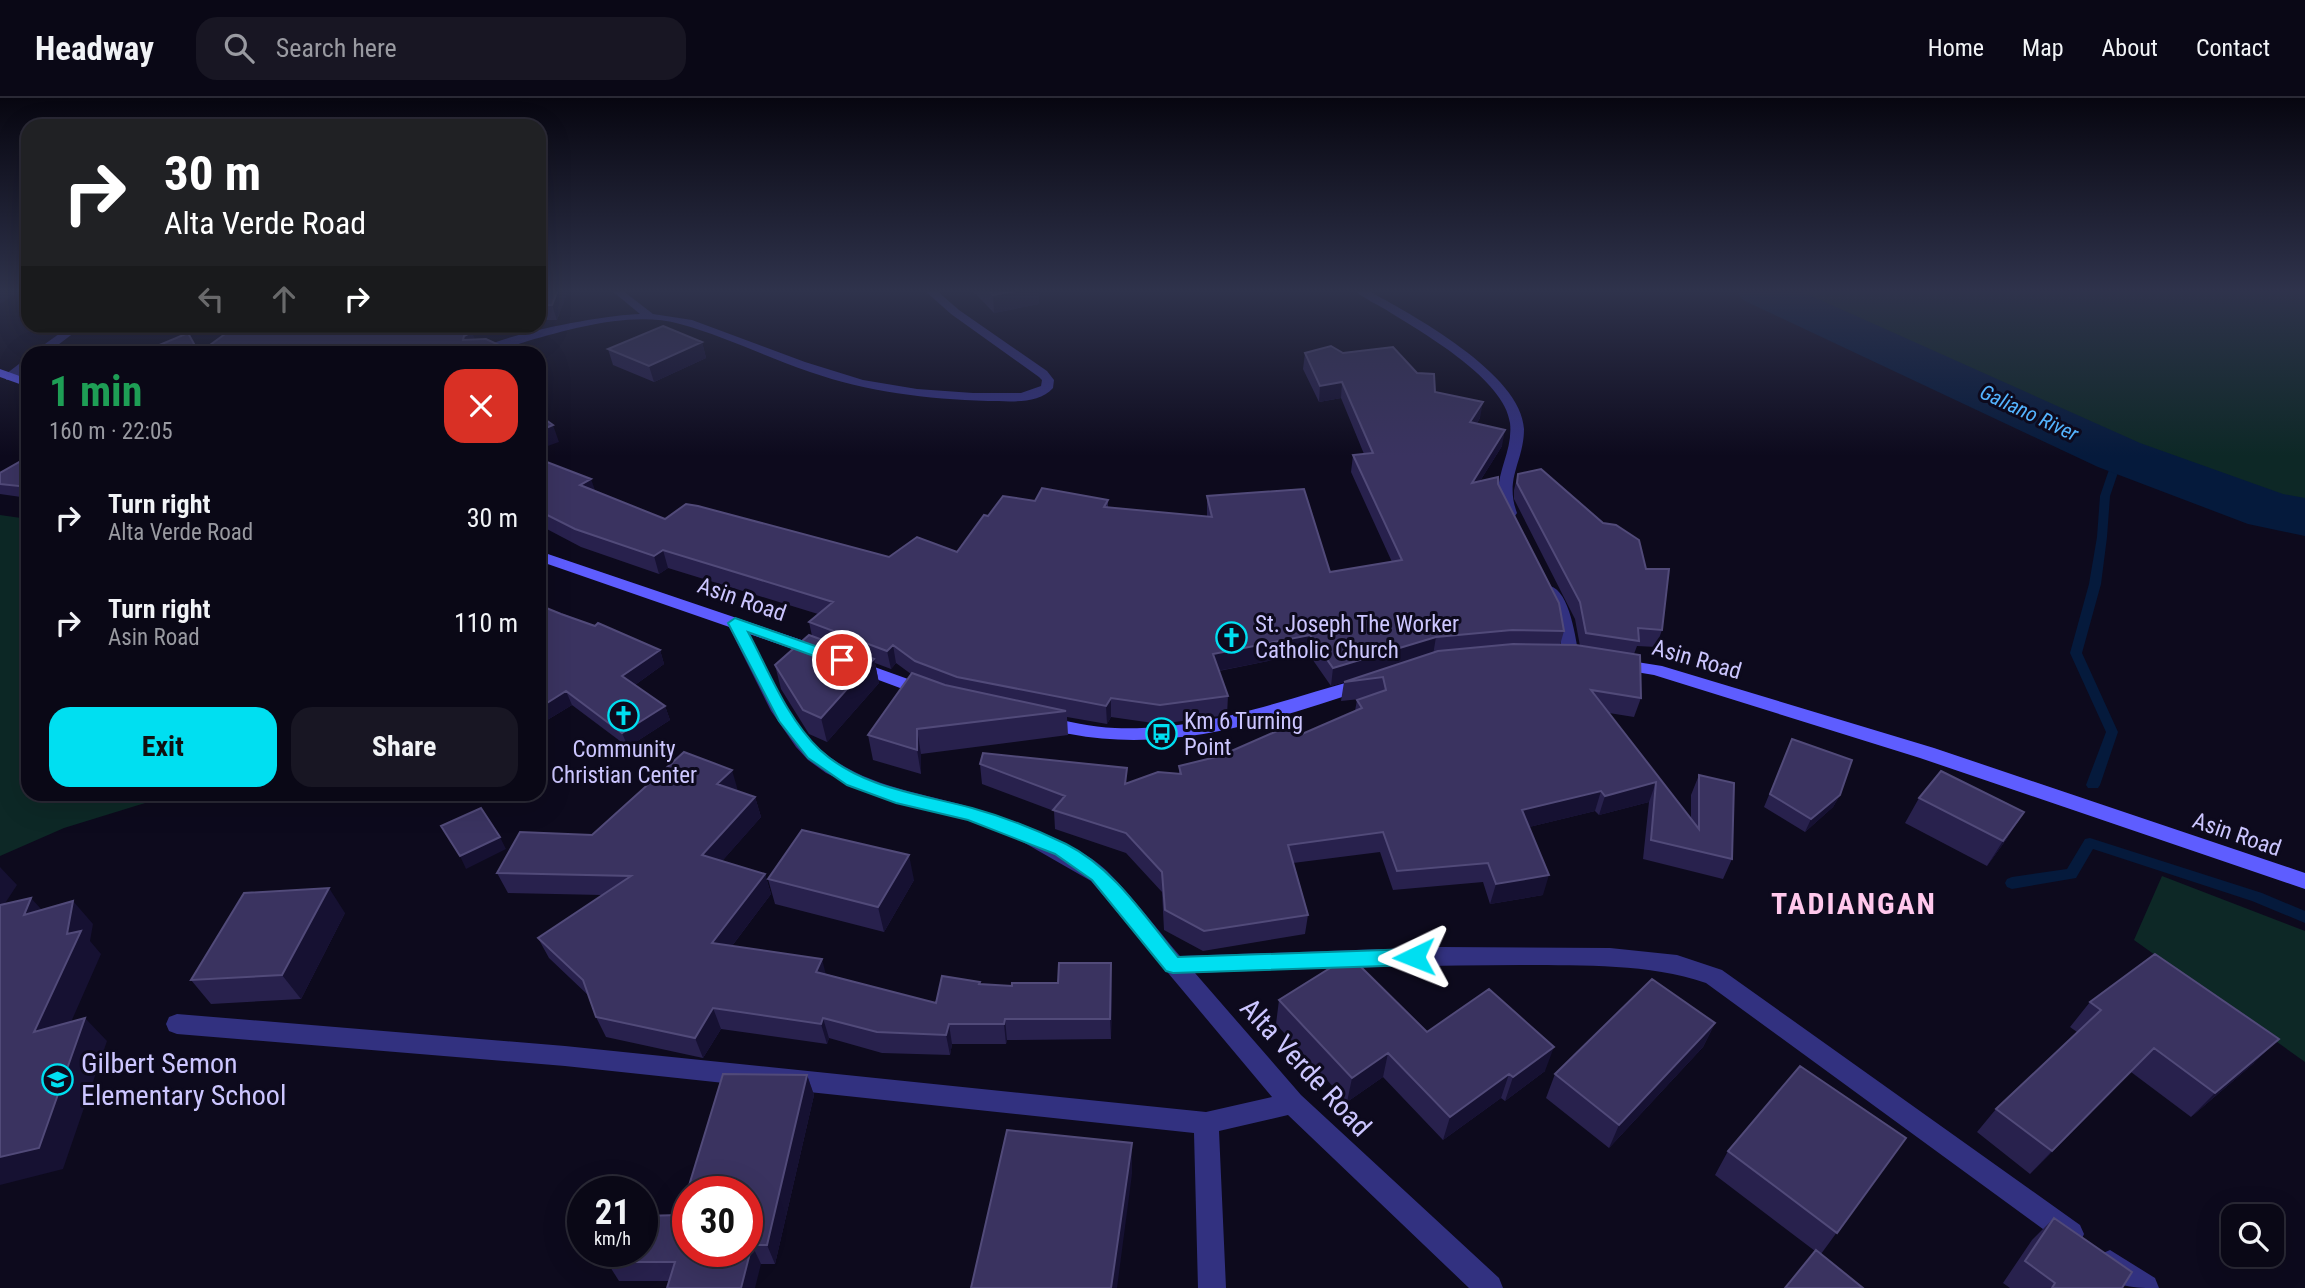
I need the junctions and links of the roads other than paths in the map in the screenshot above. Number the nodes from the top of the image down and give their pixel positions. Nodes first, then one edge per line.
1 (750, 346) edge
2 (1003, 346) edge
3 (1445, 346) edge
4 (21, 365) edge
5 (5, 375) edge
6 (1514, 521) edge
7 (546, 558) edge
8 (1542, 576) edge
9 (735, 623) junction
10 (1577, 659) joint
11 (1385, 676) edge
12 (943, 699) edge
13 (1028, 719) edge
14 (2305, 881) edge
15 (1173, 965) junction
16 (177, 1024) dead end
17 (1292, 1103) junction
18 (1206, 1123) junction
19 (1212, 1288) edge
20 (1489, 1288) edge
21 (2145, 1288) edge

1 - 2 street
3 - 6 street
4 - 5 street
7 - 9 main road, Asin Road
8 - 10 street
9 - 12 main road, Asin Road
9 - 15 street, Alta Verde Road
10 - 14 main road, Asin Road
11 - 13 main road
15 - 17 street, Alta Verde Road
15 - 21 street
16 - 18 street
17 - 18 street
17 - 20 street, Alta Verde Road
18 - 19 street

